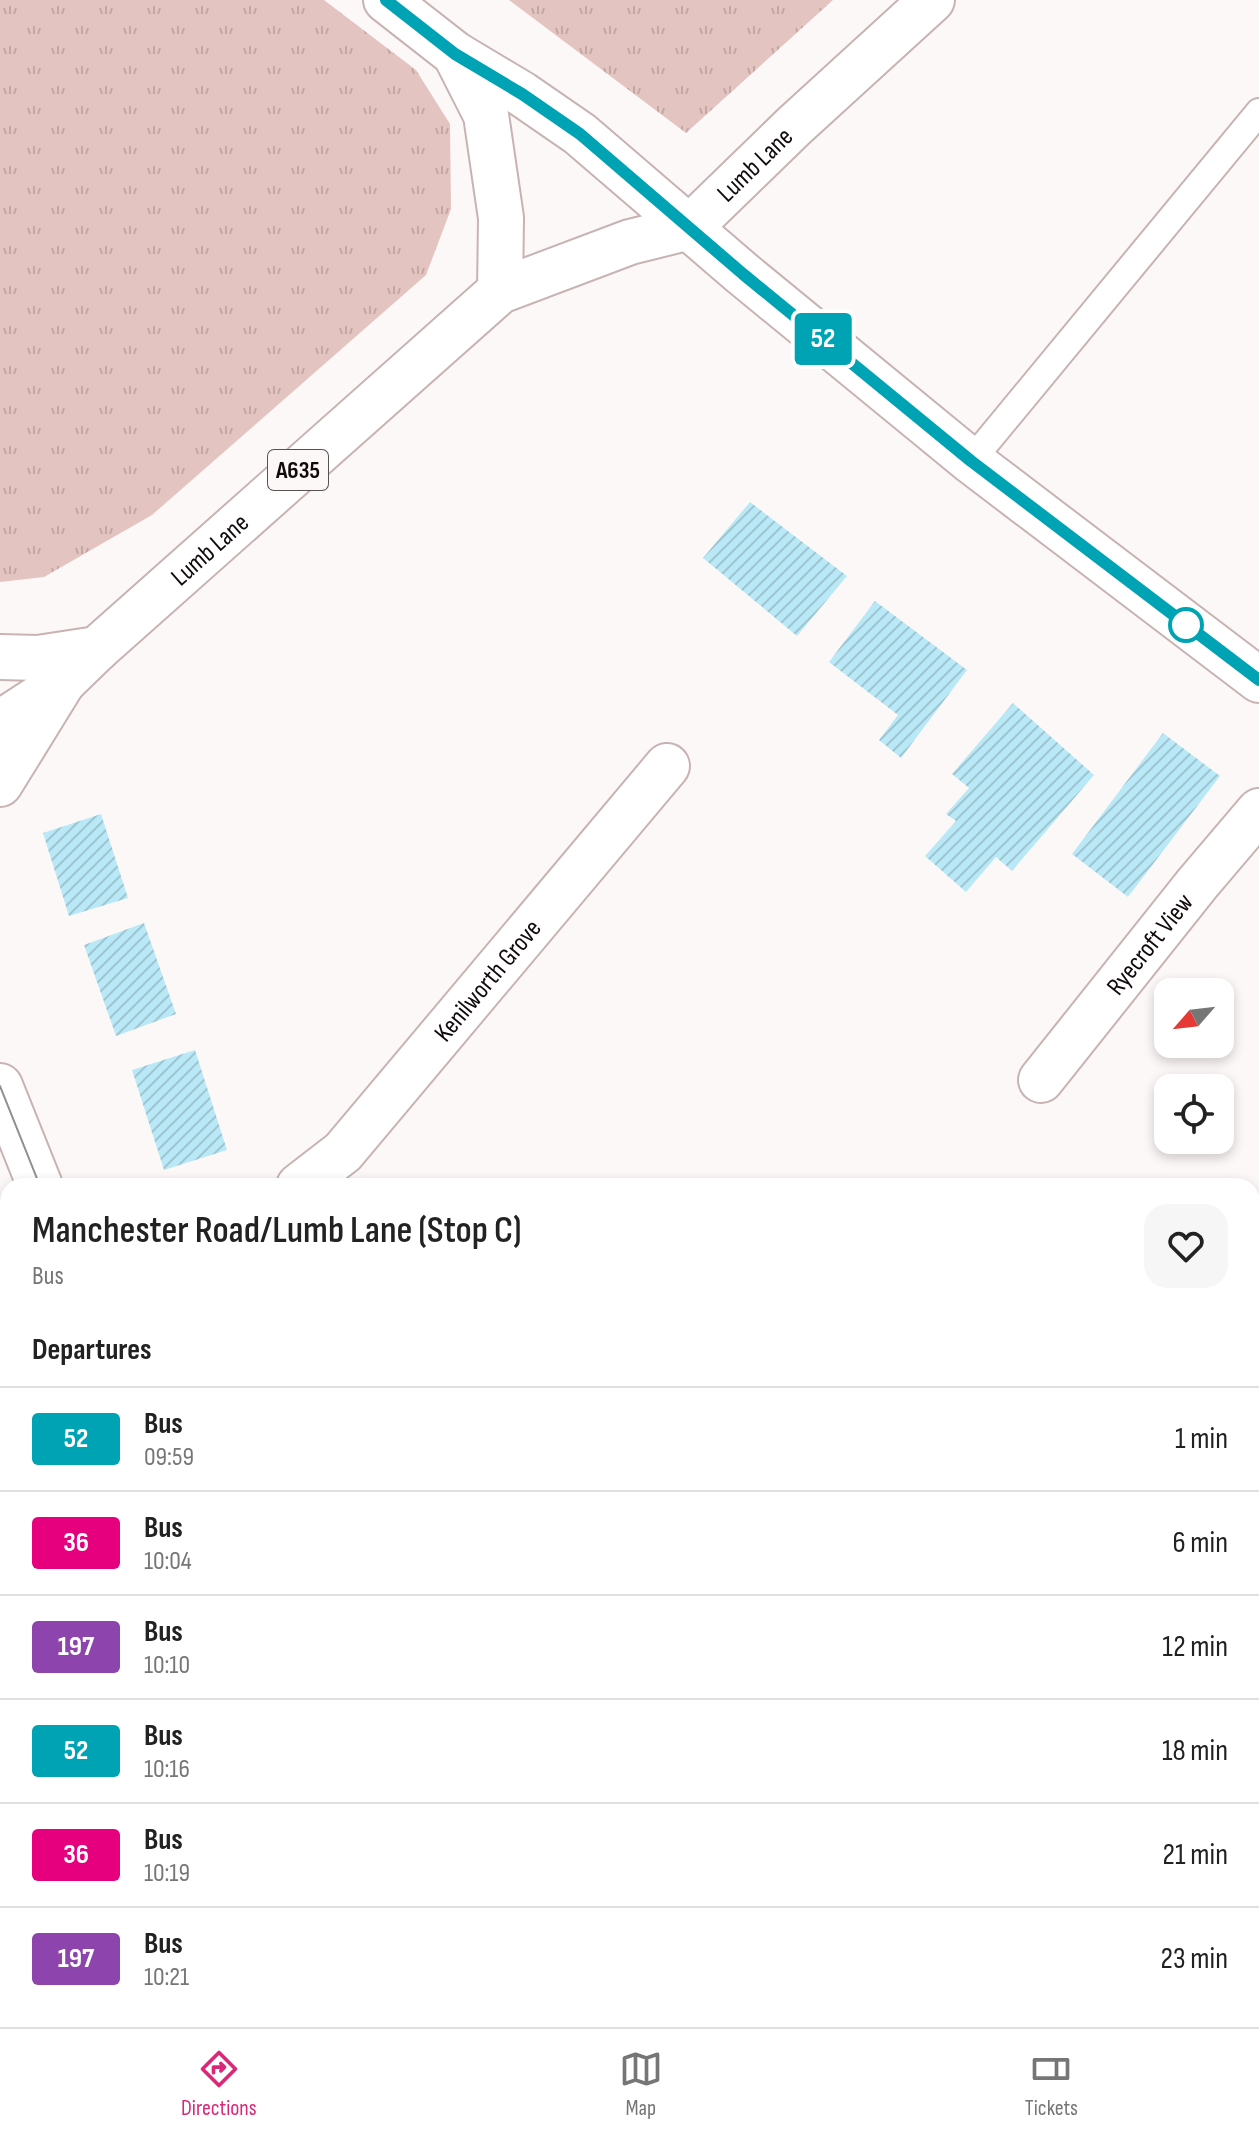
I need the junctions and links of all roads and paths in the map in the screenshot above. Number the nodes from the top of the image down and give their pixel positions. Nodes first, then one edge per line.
1 (386, 0) edge
2 (932, 0) edge
3 (455, 54) junction
4 (1259, 112) edge
5 (690, 227) junction
6 (500, 291) junction
7 (971, 461) junction
8 (97, 649) junction
9 (0, 657) edge
10 (1259, 680) edge
11 (63, 682) junction
12 (0, 723) edge
13 (667, 766) dead end
14 (0, 784) edge
15 (1259, 811) edge
16 (1041, 1080) dead end
17 (0, 1086) edge
18 (37, 1178) edge
19 (309, 1178) edge

1 - 3 main road
2 - 5 main road, Lumb Lane
3 - 5 main road
3 - 6 main road
4 - 7 lane
5 - 6 main road, Lumb Lane
5 - 7 main road
6 - 8 main road, Lumb Lane / A635
7 - 10 main road
8 - 9 main road
8 - 11 main road, Lumb Lane
11 - 12 main road, Lumb Lane
11 - 14 main road, Lumb Lane
13 - 19 main road, Kenilworth Grove
15 - 16 main road, Ryecroft View
17 - 18 main road

